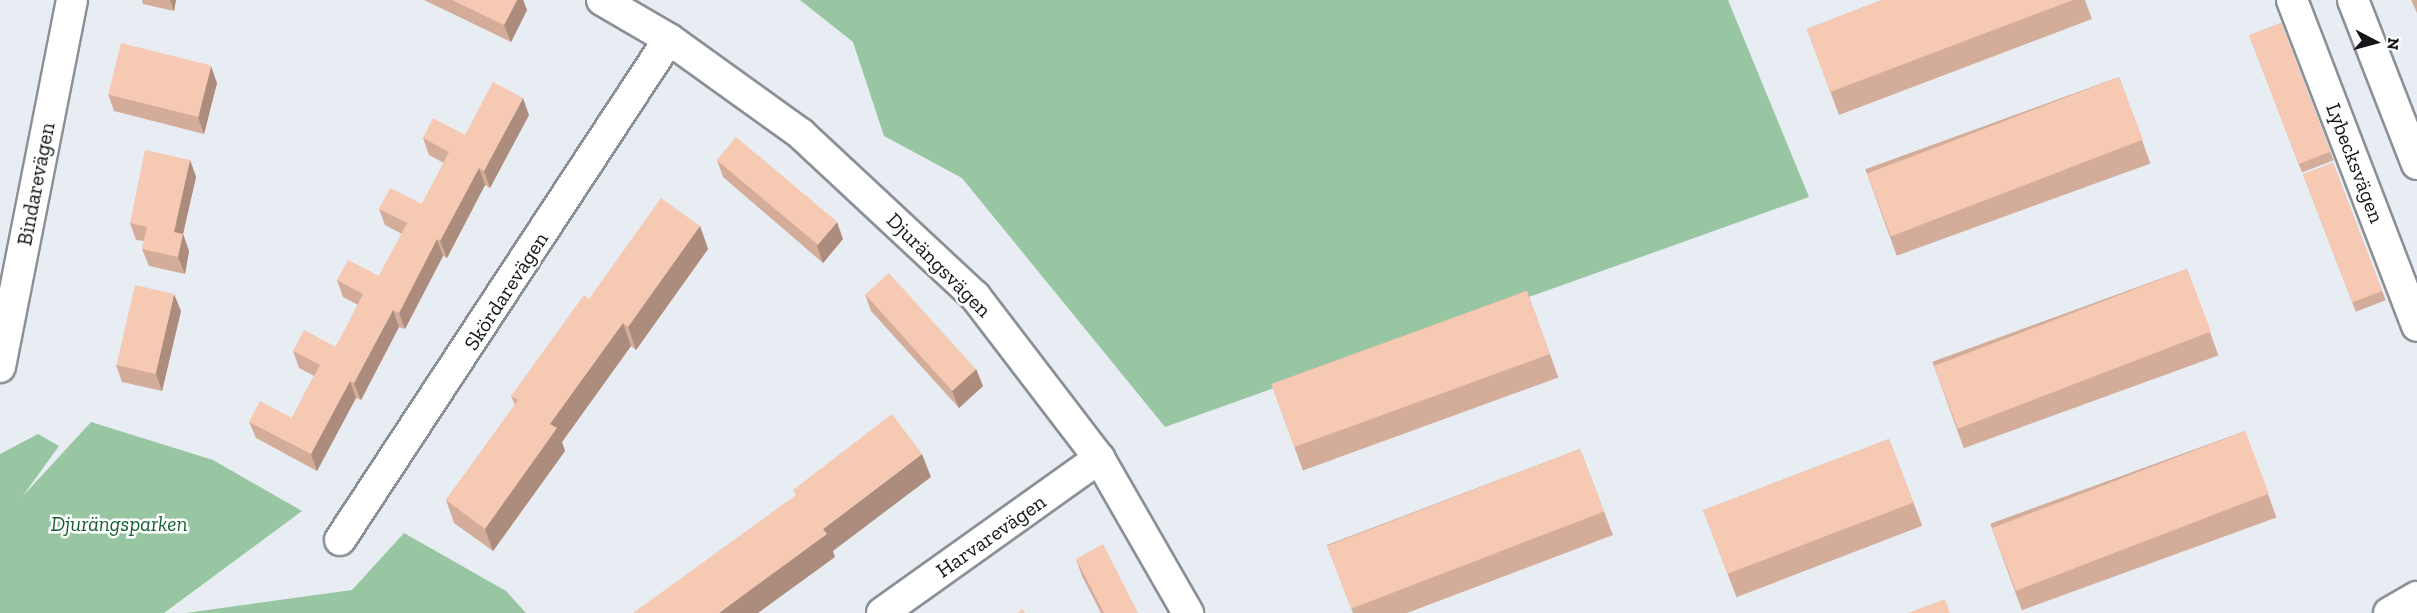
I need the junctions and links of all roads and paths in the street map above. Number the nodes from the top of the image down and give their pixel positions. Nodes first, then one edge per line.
1 (72, 0) edge
2 (602, 0) edge
3 (2292, 0) edge
4 (2353, 0) edge
5 (669, 39) junction
6 (2417, 164) edge
7 (2417, 326) edge
8 (0, 367) edge
9 (1099, 458) junction
10 (340, 540) dead end
11 (2417, 597) edge
12 (882, 613) edge
13 (1188, 613) edge
14 (2389, 613) edge

1 - 8 street, Bindarevägen
2 - 5 street, Djurängsvägen
3 - 7 street, Lybecksvägen
4 - 6 street
5 - 9 street, Djurängsvägen
5 - 10 street, Skördarevägen
9 - 12 street, Harvarevägen
9 - 13 street, Djurängsvägen
11 - 14 street

